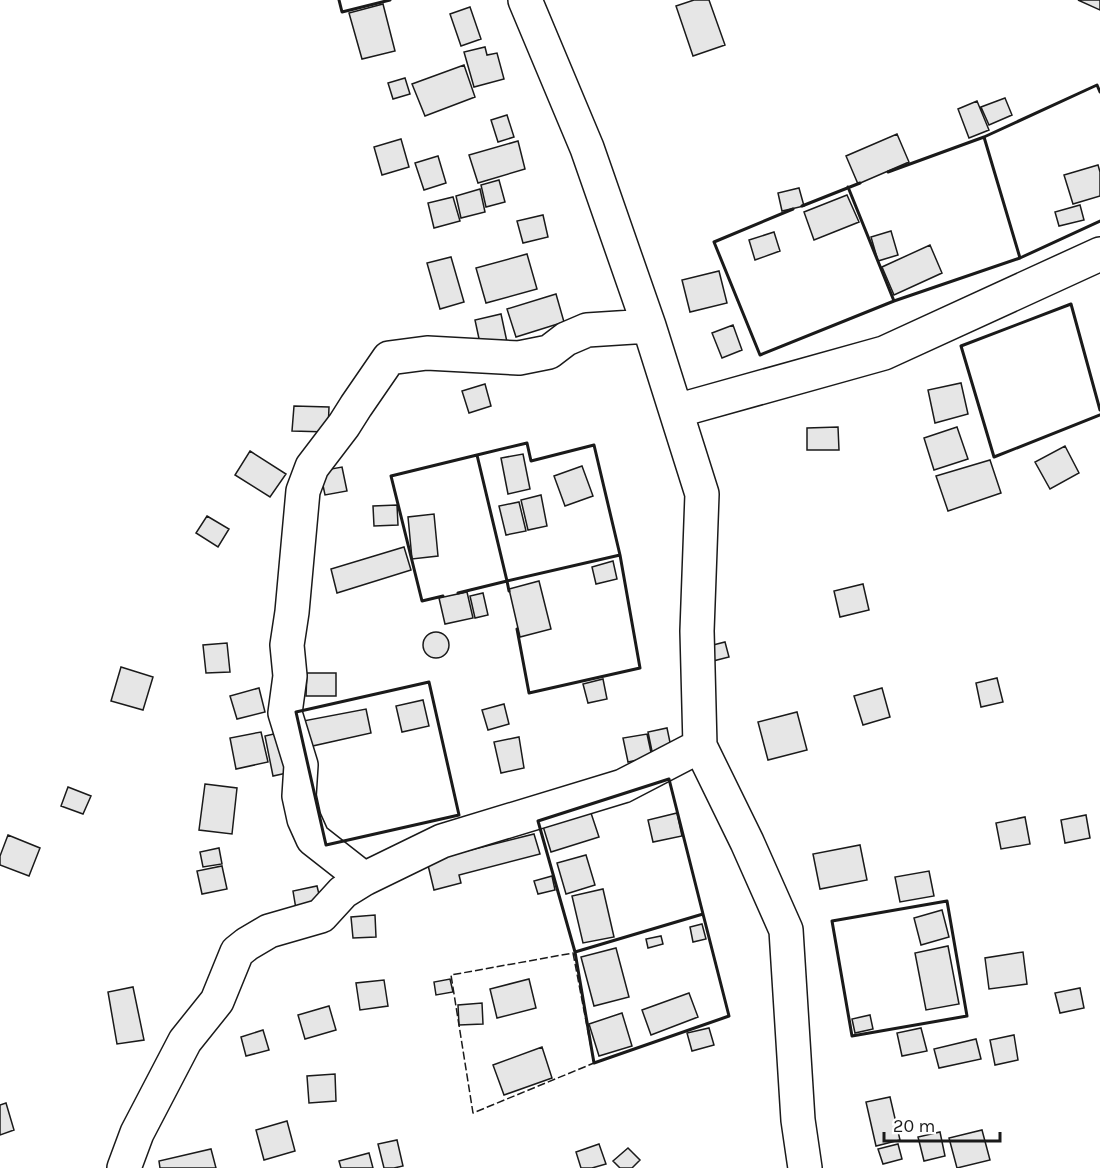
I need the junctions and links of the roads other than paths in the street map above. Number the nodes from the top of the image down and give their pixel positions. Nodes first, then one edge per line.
1 (525, 0) edge
2 (1100, 254) edge
3 (649, 326) junction
4 (676, 411) junction
5 (700, 746) junction
6 (364, 879) junction
7 (124, 1168) edge
8 (805, 1168) edge

1 - 3 street
2 - 4 street
3 - 4 street
3 - 6 street
4 - 5 street
5 - 6 street
5 - 8 street
6 - 7 street

